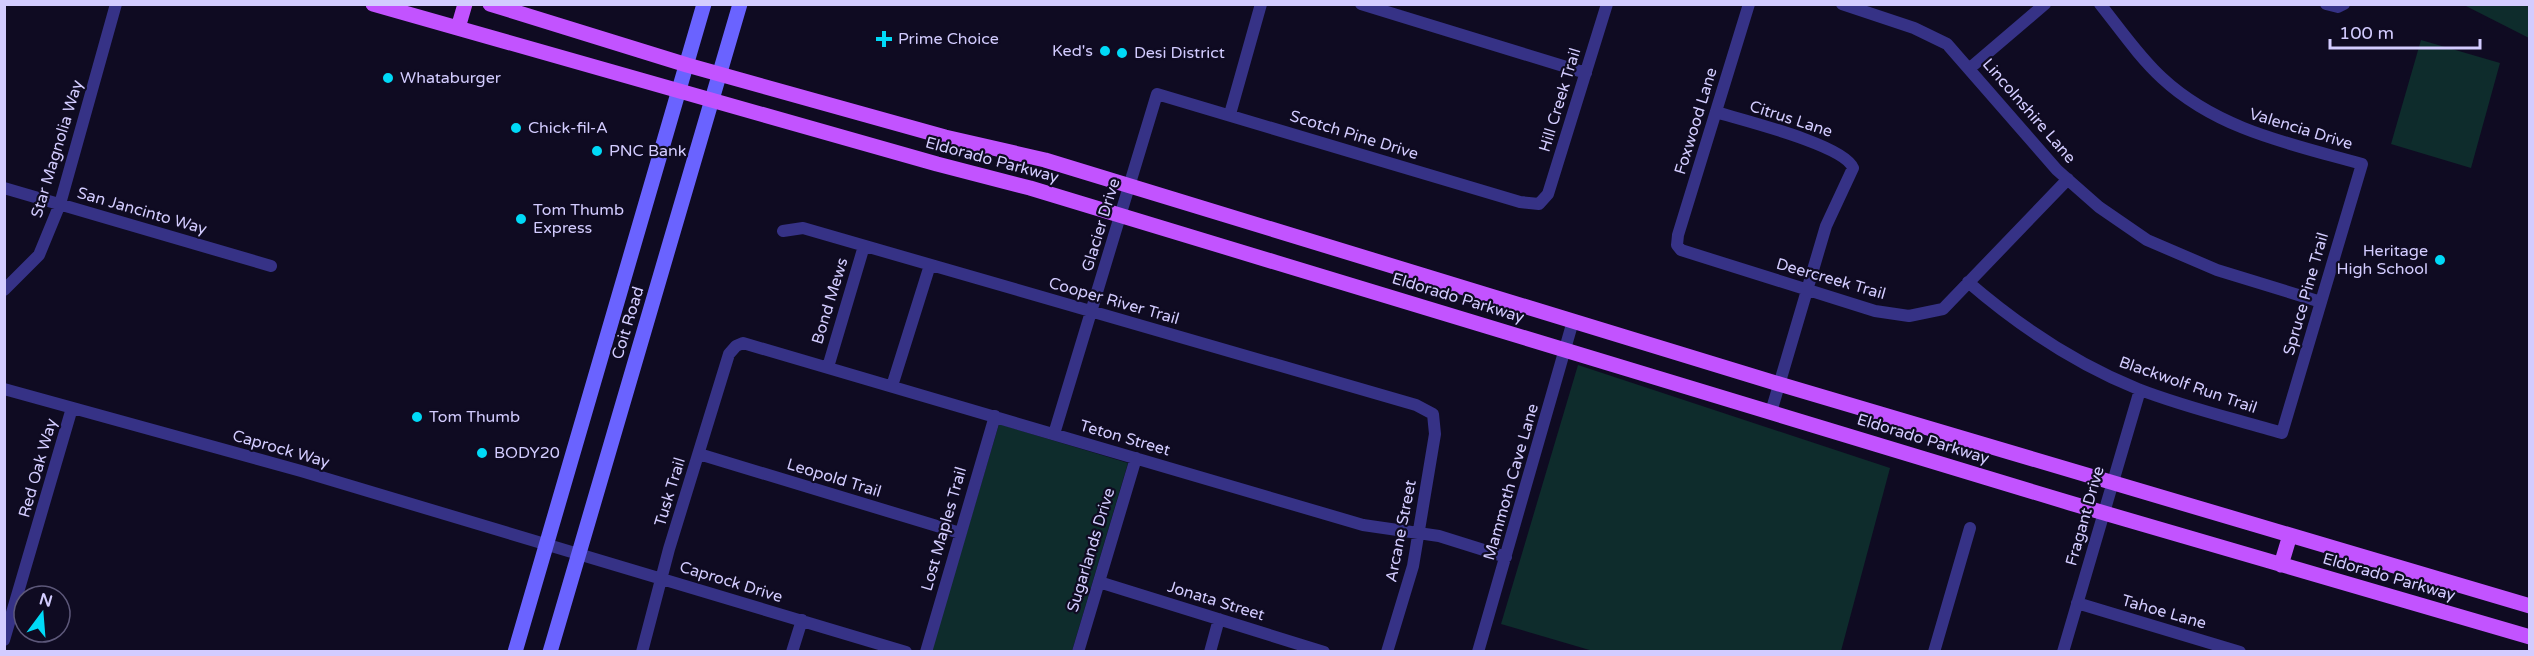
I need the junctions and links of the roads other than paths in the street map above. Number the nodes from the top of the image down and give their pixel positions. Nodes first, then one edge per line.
1 (116, 4) edge
2 (373, 4) edge
3 (465, 4) edge
4 (490, 4) edge
5 (704, 4) edge
6 (740, 4) edge
7 (1261, 4) edge
8 (1361, 4) edge
9 (1607, 4) edge
10 (1749, 4) edge
11 (1842, 4) edge
12 (2046, 4) edge
13 (2100, 4) edge
14 (2326, 4) edge
15 (2344, 5) edge
16 (458, 28) junction
17 (687, 65) junction
18 (1970, 68) junction
19 (721, 73) junction
20 (1586, 73) junction
21 (680, 91) junction
22 (1157, 94) joint
23 (713, 102) junction
24 (1716, 112) junction
25 (1230, 114) junction
26 (945, 137) junction
27 (937, 164) junction
28 (2362, 164) joint
29 (2068, 178) junction
30 (1131, 186) junction
31 (4, 188) edge
32 (1541, 203) joint
33 (60, 204) junction
34 (1121, 215) junction
35 (783, 231) dead end
36 (864, 246) junction
37 (1678, 247) joint
38 (930, 265) junction
39 (271, 266) dead end
40 (1968, 282) junction
41 (4, 290) edge
42 (1808, 290) junction
43 (2321, 302) junction
44 (1092, 312) junction
45 (1573, 321) junction
46 (736, 346) joint
47 (1567, 350) junction
48 (828, 367) junction
49 (1779, 384) junction
50 (892, 386) junction
51 (4, 389) edge
52 (2140, 390) junction
53 (72, 408) junction
54 (1771, 412) junction
55 (1433, 414) joint
56 (995, 416) junction
57 (1054, 434) junction
58 (2282, 434) joint
59 (699, 454) junction
60 (1136, 458) junction
61 (2112, 483) junction
62 (2103, 513) junction
63 (1970, 528) dead end
64 (1418, 533) junction
65 (960, 534) junction
66 (2290, 535) junction
67 (546, 544) junction
68 (578, 554) junction
69 (1506, 557) junction
70 (2281, 565) junction
71 (662, 578) junction
72 (1099, 582) junction
73 (2077, 603) junction
74 (2529, 606) edge
75 (1219, 619) junction
76 (802, 620) junction
77 (2529, 637) edge
78 (4, 640) edge
79 (515, 651) edge
80 (550, 651) edge
81 (642, 651) edge
82 (792, 651) edge
83 (906, 651) edge
84 (926, 651) edge
85 (1078, 651) edge
86 (1210, 651) edge
87 (1324, 651) edge
88 (1387, 651) edge
89 (1478, 651) edge
90 (1934, 651) edge
91 (2063, 651) edge
92 (2240, 651) edge

1 - 33 street, Star Magnolia Way
2 - 16 main road, Eldorado Parkway
3 - 16 main road
4 - 17 main road, Eldorado Parkway
5 - 17 main road, Coit Road
6 - 19 main road, Coit Road
7 - 25 street
8 - 20 street
9 - 20 street, Hill Creek Trail
10 - 24 street, Foxwood Lane
11 - 18 street, Lincolnshire Lane
12 - 18 street
13 - 28 street, Valencia Drive
14 - 15 street
16 - 21 main road, Eldorado Parkway
17 - 19 main road, Eldorado Parkway
17 - 21 main road, Coit Road
18 - 29 street, Lincolnshire Lane
19 - 23 main road, Coit Road
19 - 26 main road, Eldorado Parkway
20 - 32 street, Hill Creek Trail
21 - 23 main road, Eldorado Parkway
21 - 67 main road, Coit Road
22 - 25 street, Scotch Pine Drive
22 - 30 street, Glacier Drive
23 - 27 main road, Eldorado Parkway
23 - 68 main road, Coit Road
24 - 37 street, Foxwood Lane
24 - 42 street, Citrus Lane
25 - 32 street, Scotch Pine Drive
26 - 27 main road
26 - 30 main road, Eldorado Parkway
27 - 34 main road, Eldorado Parkway
28 - 43 street, Spruce Pine Trail
29 - 40 street, Deercreek Trail
29 - 43 street, Lincolnshire Lane
30 - 34 street, Glacier Drive
30 - 45 main road, Eldorado Parkway
31 - 33 street, San Jancinto Way
33 - 39 street, San Jancinto Way
33 - 41 street, Star Magnolia Way
34 - 44 street, Glacier Drive
34 - 47 main road, Eldorado Parkway
35 - 36 street, Cooper River Trail
36 - 38 street, Cooper River Trail
36 - 48 street, Bond Mews
37 - 42 street, Deercreek Trail
38 - 44 street, Cooper River Trail
38 - 50 street
40 - 42 street, Deercreek Trail
40 - 52 street, Blackwolf Run Trail
42 - 49 street
43 - 58 street, Spruce Pine Trail
44 - 55 street, Cooper River Trail
44 - 57 street, Glacier Drive
45 - 47 street, Mammoth Cave Lane
45 - 49 main road, Eldorado Parkway
46 - 48 street, Teton Street
46 - 59 street, Tusk Trail
47 - 54 main road, Eldorado Parkway
47 - 69 street, Mammoth Cave Lane
48 - 50 street, Teton Street
49 - 54 street
49 - 61 main road, Eldorado Parkway
50 - 56 street, Teton Street
51 - 53 street, Caprock Way
52 - 58 street, Blackwolf Run Trail
52 - 61 street, Fragant Drive
53 - 67 street, Caprock Way
53 - 78 street, Red Oak Way
54 - 62 main road, Eldorado Parkway
55 - 64 street, Arcane Street
56 - 57 street, Teton Street
56 - 65 street, Lost Maples Trail
57 - 60 street, Teton Street
59 - 65 street, Leopold Trail
59 - 71 street, Tusk Trail
60 - 64 street, Teton Street
60 - 72 street, Sugarlands Drive
61 - 62 street, Fragant Drive
61 - 66 main road, Eldorado Parkway
62 - 70 main road, Eldorado Parkway
62 - 73 street, Fragant Drive
63 - 90 street
64 - 69 street, Teton Street
64 - 88 street, Arcane Street
65 - 84 street, Lost Maples Trail
66 - 70 main road
66 - 74 main road, Eldorado Parkway
67 - 68 street, Caprock Drive
67 - 79 main road, Coit Road
68 - 71 street, Caprock Drive
68 - 80 main road, Coit Road
69 - 89 street, Mammoth Cave Lane
70 - 77 main road, Eldorado Parkway
71 - 76 street, Caprock Drive
71 - 81 street, Tusk Trail
72 - 75 street, Jonata Street
72 - 85 street, Sugarlands Drive
73 - 91 street, Fragant Drive
73 - 92 street, Tahoe Lane
75 - 86 street
75 - 87 street, Jonata Street
76 - 82 street
76 - 83 street, Caprock Drive

